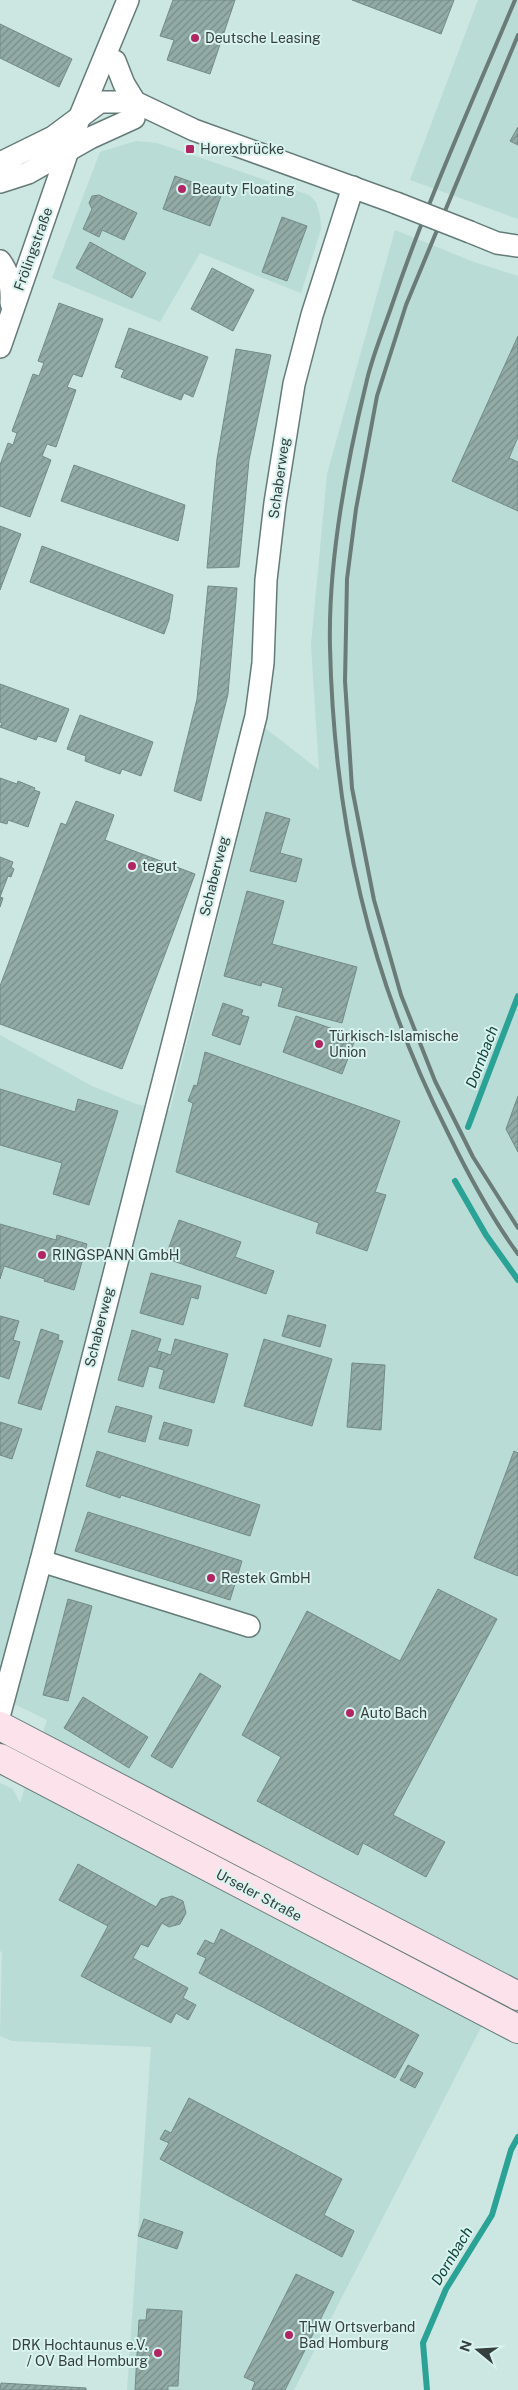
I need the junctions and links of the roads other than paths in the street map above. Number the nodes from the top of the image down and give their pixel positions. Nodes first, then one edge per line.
1 (128, 0) edge
2 (134, 0) edge
3 (108, 64) junction
4 (100, 102) junction
5 (135, 110) junction
6 (80, 116) junction
7 (68, 151) junction
8 (0, 163) edge
9 (0, 182) edge
10 (353, 187) junction
11 (518, 246) edge
12 (0, 261) edge
13 (9, 318) junction
14 (0, 347) edge
15 (41, 1560) junction
16 (249, 1626) dead end
17 (0, 1713) edge
18 (0, 1726) edge
19 (0, 1758) edge
20 (518, 1996) edge
21 (518, 2029) edge

1 - 3 street, Frölingstraße
2 - 3 street, Frölingstraße
3 - 4 street, Frölingstraße
3 - 5 street
3 - 6 street, Frölingstraße
4 - 5 street
4 - 6 street
4 - 7 street, Frölingstraße
5 - 7 street
5 - 10 street
6 - 7 street, Frölingstraße
6 - 8 street
7 - 9 street
7 - 13 street, Frölingstraße
10 - 11 street, bridge
10 - 15 street, Schaberweg
12 - 13 street
13 - 14 street, Frölingstraße
15 - 16 street
15 - 17 street, Schaberweg
18 - 20 street
19 - 21 street, Urseler Straße

